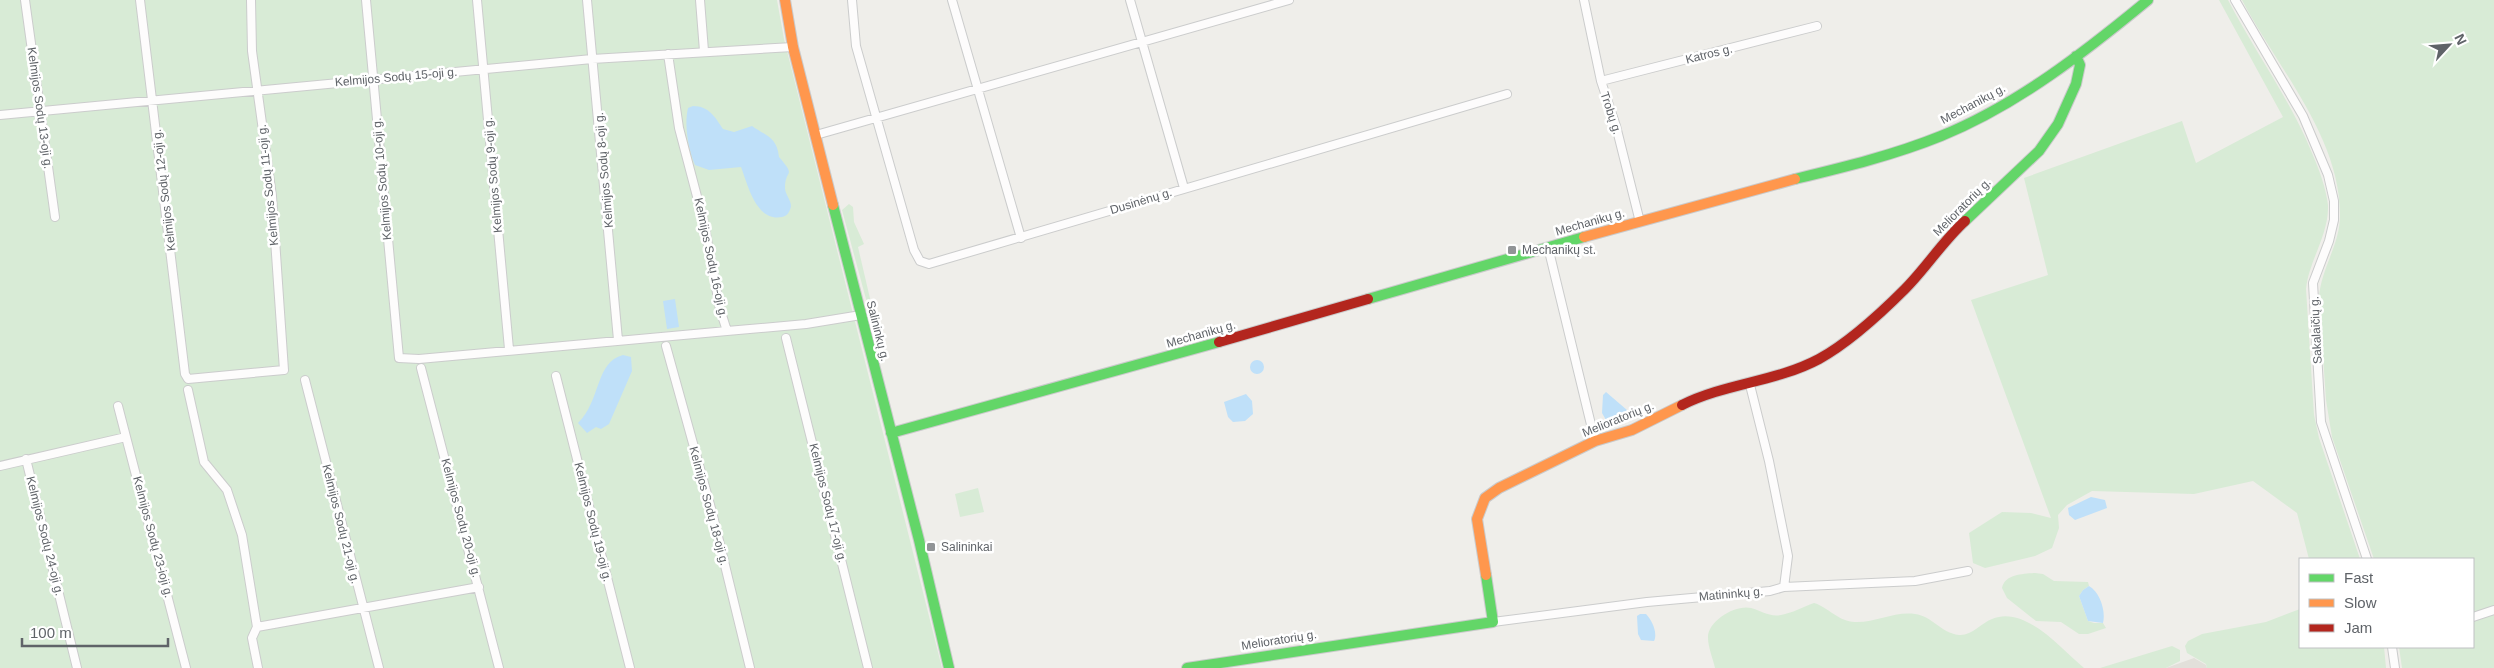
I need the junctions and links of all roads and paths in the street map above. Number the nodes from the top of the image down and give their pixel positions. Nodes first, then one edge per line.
1 (25, 0) edge
2 (140, 0) edge
3 (251, 0) edge
4 (366, 0) edge
5 (477, 0) edge
6 (587, 0) edge
7 (700, 0) edge
8 (785, 0) edge
9 (852, 0) edge
10 (952, 0) edge
11 (1130, 0) edge
12 (1289, 0) edge
13 (2148, 0) edge
14 (2235, 0) edge
15 (1584, 2) edge
16 (1817, 26) dead end
17 (1142, 42) junction
18 (793, 47) junction
19 (704, 52) junction
20 (668, 54) junction
21 (2076, 56) junction
22 (592, 59) junction
23 (483, 70) junction
24 (373, 78) junction
25 (1601, 81) junction
26 (257, 89) junction
27 (978, 89) junction
28 (1507, 94) dead end
29 (153, 100) junction
30 (40, 111) junction
31 (0, 115) edge
32 (877, 117) junction
33 (816, 135) junction
34 (1184, 188) junction
35 (55, 217) dead end
36 (1640, 222) junction
37 (1021, 238) junction
38 (1548, 247) junction
39 (861, 315) junction
40 (727, 331) junction
41 (786, 338) dead end
42 (618, 340) junction
43 (666, 346) dead end
44 (509, 349) junction
45 (421, 368) dead end
46 (556, 376) dead end
47 (188, 379) joint
48 (304, 380) dead end
49 (1750, 385) junction
50 (188, 390) dead end
51 (118, 406) dead end
52 (891, 433) junction
53 (126, 437) junction
54 (1595, 441) junction
55 (26, 459) junction
56 (0, 466) edge
57 (2367, 558) edge
58 (1968, 571) dead end
59 (479, 587) junction
60 (1784, 587) junction
61 (363, 608) junction
62 (2494, 610) edge
63 (2474, 617) edge
64 (1493, 622) junction
65 (256, 628) junction
66 (2392, 648) edge
67 (77, 668) edge
68 (186, 668) edge
69 (258, 668) edge
70 (379, 668) edge
71 (499, 668) edge
72 (630, 668) edge
73 (750, 668) edge
74 (868, 668) edge
75 (949, 668) edge
76 (1187, 668) edge
77 (2395, 668) edge

1 - 30 street, Kelmijos Sodų 13-oji g.
2 - 29 street, Kelmijos Sodų 12-oji g.
3 - 26 street, Kelmijos Sodų 11-oji g.
4 - 24 street, Kelmijos Sodų 10-oji g.
5 - 23 street, Kelmijos Sodų 9-oji g.
6 - 22 street, Kelmijos Sodų 8-oji g.
7 - 19 street
8 - 18 main road, Salininkų g.
9 - 32 street, Dusinėnų g.
10 - 27 street
11 - 17 street
12 - 17 street
13 - 21 main road, Mechanikų g.
14 - 57 street, Sakalaičių g.
15 - 25 street, Trobų g.
16 - 25 street, Katros g.
17 - 27 street
17 - 34 street
18 - 19 street, Kelmijos Sodų 15-oji g.
18 - 33 main road, Salininkų g.
19 - 20 street, Kelmijos Sodų 15-oji g.
20 - 22 street, Kelmijos Sodų 15-oji g.
20 - 40 street, Kelmijos Sodų 16-oji g.
21 - 36 main road, Mechanikų g.
21 - 49 main road, Melioratorių g.
22 - 23 street, Kelmijos Sodų 15-oji g.
22 - 42 street, Kelmijos Sodų 8-oji g.
23 - 24 street, Kelmijos Sodų 15-oji g.
23 - 44 street, Kelmijos Sodų 9-oji g.
24 - 26 street, Kelmijos Sodų 15-oji g.
24 - 44 street, Kelmijos Sodų 10-oji g.
25 - 36 street, Trobų g.
26 - 29 street, Kelmijos Sodų 15-oji g.
26 - 47 street, Kelmijos Sodų 11-oji g.
27 - 32 street
27 - 37 street
28 - 34 street, Dusinėnų g.
29 - 30 street, Kelmijos Sodų 15-oji g.
29 - 47 street, Kelmijos Sodų 12-oji g.
30 - 31 street, Kelmijos Sodų 15-oji g.
30 - 35 street, Kelmijos Sodų 13-oji g.
32 - 33 street
32 - 37 street, Dusinėnų g.
33 - 39 main road, Salininkų g.
34 - 37 street, Dusinėnų g.
36 - 38 main road, Mechanikų g.
38 - 52 main road, Mechanikų g.
38 - 54 street
39 - 40 street, Kelmijos Sodų 16-oji g.
39 - 52 main road, Salininkų g.
40 - 42 street
41 - 74 street, Kelmijos Sodų 17-oji g.
42 - 44 street
43 - 73 street, Kelmijos Sodų 18-oji g.
45 - 59 street, Kelmijos Sodų 20-oji g.
46 - 72 street, Kelmijos Sodų 19-oji g.
48 - 61 street, Kelmijos Sodų 21-oji g.
49 - 54 main road, Melioratorių g.
49 - 60 street
50 - 65 street
51 - 53 street, Kelmijos Sodų 23-ioji g.
52 - 75 main road, Salininkų g.
53 - 55 street
53 - 68 street, Kelmijos Sodų 23-ioji g.
54 - 64 main road, Melioratorių g.
55 - 56 street, Kelmijos Sodų 24-oji g.
55 - 67 street, Kelmijos Sodų 24-oji g.
58 - 60 street, Matininkų g.
59 - 61 street
59 - 71 street, Kelmijos Sodų 20-oji g.
60 - 64 street, Matininkų g.
61 - 65 street
61 - 70 street, Kelmijos Sodų 21-oji g.
62 - 63 street
64 - 76 main road, Melioratorių g.
65 - 69 street
66 - 77 street

